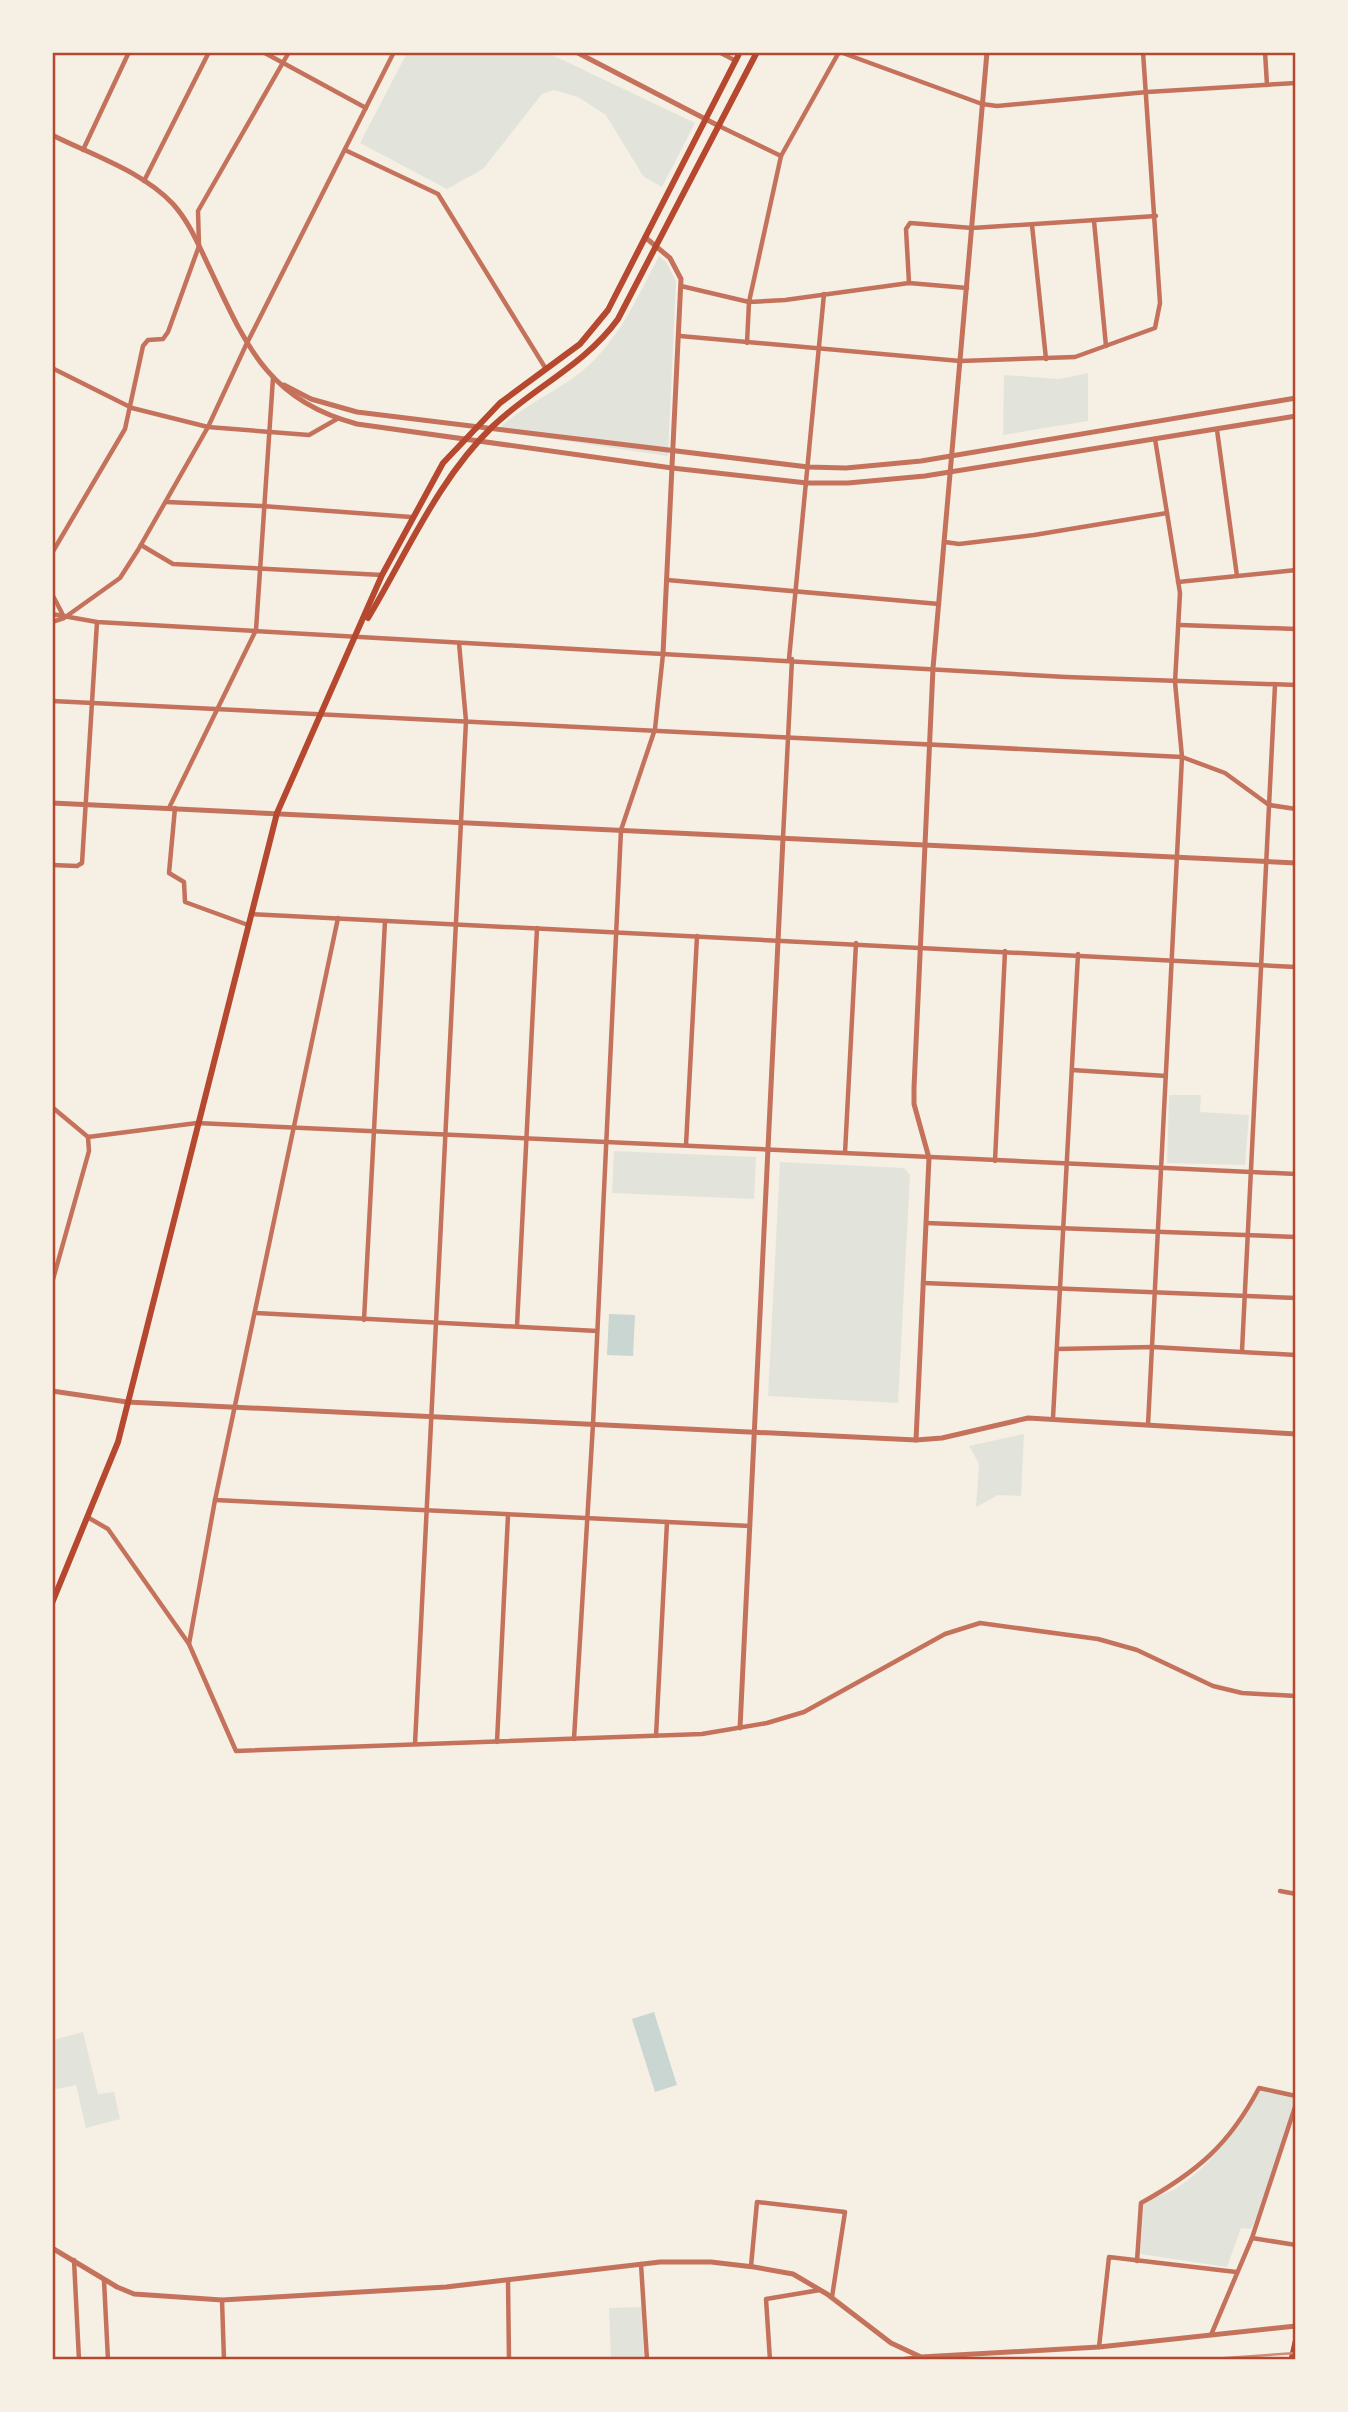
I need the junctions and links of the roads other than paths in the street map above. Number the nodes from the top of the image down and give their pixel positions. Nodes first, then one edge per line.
1 (129, 52) edge
2 (209, 52) edge
3 (263, 52) edge
4 (289, 52) edge
5 (394, 52) edge
6 (719, 52) edge
7 (740, 52) edge
8 (757, 52) edge
9 (839, 52) edge
10 (987, 52) edge
11 (1143, 52) edge
12 (1265, 52) edge
13 (581, 54) edge
14 (736, 61) junction
15 (284, 63) junction
16 (1296, 83) edge
17 (1267, 85) junction
18 (1147, 92) junction
19 (982, 104) junction
20 (366, 108) junction
21 (706, 120) junction
22 (719, 127) junction
23 (52, 135) edge
24 (83, 150) junction
25 (345, 150) junction
26 (782, 156) junction
27 (144, 181) junction
28 (1156, 216) junction
29 (1094, 221) junction
30 (1032, 225) junction
31 (972, 228) junction
32 (646, 238) junction
33 (200, 246) junction
34 (657, 246) junction
35 (909, 283) junction
36 (681, 286) junction
37 (967, 288) junction
38 (824, 294) junction
39 (749, 302) junction
40 (680, 336) junction
41 (747, 343) junction
42 (246, 345) junction
43 (1106, 346) junction
44 (816, 349) junction
45 (1045, 359) junction
46 (960, 362) junction
47 (52, 368) edge
48 (546, 369) junction
49 (273, 378) junction
50 (1296, 398) edge
51 (132, 408) junction
52 (1296, 416) edge
53 (337, 419) junction
54 (476, 425) junction
55 (493, 426) junction
56 (208, 427) junction
57 (1217, 430) junction
58 (268, 432) junction
59 (463, 439) junction
60 (1155, 439) junction
61 (480, 441) junction
62 (673, 450) junction
63 (952, 456) junction
64 (808, 467) junction
65 (672, 468) junction
66 (951, 472) junction
67 (807, 483) junction
68 (166, 502) junction
69 (262, 506) junction
70 (1167, 513) junction
71 (411, 517) junction
72 (945, 542) junction
73 (141, 545) junction
74 (52, 553) edge
75 (259, 567) junction
76 (1296, 570) edge
77 (382, 575) junction
78 (1237, 576) junction
79 (667, 580) junction
80 (1178, 582) junction
81 (796, 592) junction
82 (52, 594) edge
83 (939, 604) junction
84 (52, 614) edge
85 (64, 618) junction
86 (52, 622) edge
87 (96, 622) junction
88 (1180, 625) junction
89 (1296, 629) edge
90 (256, 630) junction
91 (358, 635) junction
92 (459, 643) junction
93 (663, 654) junction
94 (790, 659) junction
95 (933, 668) junction
96 (1175, 682) junction
97 (1275, 685) junction
98 (1296, 685) edge
99 (52, 701) edge
100 (91, 704) junction
101 (218, 709) junction
102 (321, 714) junction
103 (466, 720) junction
104 (655, 729) junction
105 (788, 738) junction
106 (929, 744) junction
107 (1182, 757) junction
108 (52, 803) edge
109 (86, 804) junction
110 (1269, 805) junction
111 (172, 808) junction
112 (1296, 809) edge
113 (277, 813) junction
114 (461, 821) junction
115 (621, 830) junction
116 (783, 838) junction
117 (925, 845) junction
118 (1178, 857) junction
119 (1265, 862) junction
120 (1296, 863) edge
121 (52, 865) edge
122 (251, 914) junction
123 (338, 918) junction
124 (385, 920) junction
125 (456, 924) junction
126 (248, 925) junction
127 (537, 928) junction
128 (616, 932) junction
129 (697, 936) junction
130 (778, 940) junction
131 (856, 943) junction
132 (920, 946) junction
133 (1005, 951) junction
134 (1078, 954) junction
135 (1172, 959) junction
136 (1260, 964) junction
137 (1296, 967) edge
138 (1072, 1070) junction
139 (1166, 1076) junction
140 (52, 1107) edge
141 (197, 1124) junction
142 (293, 1127) junction
143 (374, 1132) junction
144 (445, 1135) junction
145 (88, 1137) junction
146 (526, 1138) junction
147 (606, 1142) junction
148 (686, 1145) junction
149 (768, 1149) junction
150 (845, 1153) junction
151 (929, 1158) junction
152 (995, 1161) junction
153 (1068, 1164) junction
154 (1162, 1169) junction
155 (1252, 1173) junction
156 (1296, 1174) edge
157 (925, 1223) junction
158 (1064, 1228) junction
159 (1159, 1232) junction
160 (1248, 1236) junction
161 (1296, 1237) edge
162 (52, 1283) edge
163 (923, 1283) junction
164 (1060, 1289) junction
165 (1156, 1293) junction
166 (1245, 1297) junction
167 (1296, 1298) edge
168 (256, 1313) junction
169 (364, 1320) junction
170 (435, 1322) junction
171 (517, 1326) junction
172 (598, 1331) junction
173 (1153, 1347) junction
174 (1057, 1349) junction
175 (1242, 1351) junction
176 (1296, 1356) edge
177 (52, 1391) edge
178 (127, 1402) junction
179 (237, 1408) junction
180 (431, 1418) junction
181 (1053, 1418) junction
182 (593, 1424) junction
183 (1148, 1425) junction
184 (755, 1432) junction
185 (1296, 1434) edge
186 (916, 1440) junction
187 (215, 1500) junction
188 (426, 1510) junction
189 (508, 1515) junction
190 (89, 1518) junction
191 (586, 1519) junction
192 (667, 1522) junction
193 (750, 1526) junction
194 (52, 1603) edge
195 (189, 1644) junction
196 (1296, 1696) edge
197 (740, 1728) junction
198 (656, 1736) junction
199 (574, 1739) junction
200 (497, 1742) junction
201 (415, 1744) junction
202 (1280, 1891) dead end
203 (1296, 1894) edge
204 (1296, 2096) edge
205 (1296, 2104) edge
206 (1252, 2238) junction
207 (1296, 2245) edge
208 (52, 2248) edge
209 (74, 2260) junction
210 (1136, 2261) junction
211 (640, 2264) junction
212 (751, 2266) junction
213 (1237, 2272) junction
214 (104, 2279) junction
215 (508, 2280) junction
216 (821, 2290) junction
217 (832, 2297) junction
218 (222, 2300) junction
219 (1296, 2326) edge
220 (1211, 2335) junction
221 (1296, 2342) edge
222 (1100, 2347) junction
223 (921, 2357) junction
224 (79, 2360) edge
225 (108, 2360) edge
226 (225, 2360) edge
227 (509, 2360) edge
228 (647, 2360) edge
229 (770, 2360) edge
230 (897, 2360) edge
231 (1292, 2360) edge

1 - 24 street
2 - 27 street
3 - 15 street
4 - 15 street
5 - 20 street
6 - 14 street
7 - 14 main road
8 - 22 main road
9 - 19 street
9 - 26 street
10 - 19 street
11 - 18 street
12 - 17 street
13 - 21 street
14 - 21 main road
15 - 20 street
15 - 33 street
16 - 17 street
17 - 18 street
18 - 19 street
18 - 28 street
19 - 31 street
20 - 25 street
21 - 22 street
21 - 32 main road
22 - 26 street
22 - 34 main road
23 - 24 street
24 - 27 street
25 - 42 street
25 - 48 street
26 - 39 street
27 - 33 street
28 - 29 street
28 - 43 street
29 - 30 street
29 - 43 street
30 - 31 street
30 - 45 street
31 - 35 street
31 - 37 street
32 - 34 street
32 - 48 main road
33 - 42 street
33 - 51 street
34 - 36 street
34 - 55 main road
35 - 37 street
35 - 38 street
36 - 39 street
36 - 40 street
37 - 46 street
38 - 39 street
38 - 44 street
39 - 41 street
40 - 41 street
40 - 62 street
41 - 44 street
42 - 49 street
42 - 56 street
43 - 45 street
44 - 46 street
44 - 64 street
45 - 46 street
46 - 63 street
47 - 51 street
48 - 54 main road
49 - 53 street
49 - 54 street
49 - 58 street
50 - 63 street
51 - 56 street
51 - 74 street
52 - 57 street
53 - 58 street
53 - 59 street
54 - 55 street
54 - 59 main road
55 - 61 main road
55 - 62 street
56 - 58 street
56 - 68 street
57 - 60 street
57 - 78 street
58 - 69 street
59 - 61 street
59 - 71 main road
60 - 66 street
60 - 70 street
61 - 65 street
61 - 91 main road
62 - 64 street
62 - 65 street
63 - 64 street
63 - 66 street
64 - 67 street
65 - 67 street
65 - 79 street
66 - 67 street
66 - 72 street
67 - 81 street
68 - 69 street
68 - 73 street
69 - 71 street
69 - 75 street
70 - 72 street
70 - 80 street
71 - 77 main road
72 - 83 street
73 - 75 street
73 - 85 street
75 - 77 street
75 - 90 street
76 - 78 street
77 - 91 main road
78 - 80 street
79 - 81 street
79 - 93 street
80 - 88 street
81 - 83 street
81 - 94 street
82 - 85 street
83 - 95 street
84 - 85 street
85 - 86 street
85 - 87 street
87 - 90 street
87 - 100 street
88 - 89 street
88 - 96 street
90 - 91 street
90 - 101 street
91 - 92 street
91 - 102 main road
92 - 93 street
92 - 103 street
93 - 94 street
93 - 104 street
94 - 95 street
94 - 105 street
95 - 96 street
95 - 106 street
96 - 97 street
96 - 107 street
97 - 98 street
97 - 110 street
99 - 100 street
100 - 101 street
100 - 109 street
101 - 102 street
101 - 111 street
102 - 103 street
102 - 113 main road
103 - 104 street
103 - 114 street
104 - 105 street
104 - 115 street
105 - 106 street
105 - 116 street
106 - 107 street
106 - 117 street
107 - 110 street
107 - 118 street
108 - 109 street
109 - 111 street
109 - 121 street
110 - 112 street
110 - 119 street
111 - 113 street
111 - 126 street
113 - 114 street
113 - 122 main road
114 - 115 street
114 - 125 street
115 - 116 street
115 - 128 street
116 - 117 street
116 - 130 street
117 - 118 street
117 - 132 street
118 - 119 street
118 - 135 street
119 - 120 street
119 - 136 street
122 - 123 street
122 - 126 main road
123 - 124 street
123 - 142 street
124 - 125 street
124 - 143 street
125 - 127 street
125 - 144 street
126 - 141 main road
127 - 128 street
127 - 146 street
128 - 129 street
128 - 147 street
129 - 130 street
129 - 148 street
130 - 131 street
130 - 149 street
131 - 132 street
131 - 150 street
132 - 133 street
132 - 151 street
133 - 134 street
133 - 152 street
134 - 135 street
134 - 138 street
135 - 136 street
135 - 139 street
136 - 137 street
136 - 155 street
138 - 139 street
138 - 153 street
139 - 154 street
140 - 145 street
141 - 142 street
141 - 145 street
141 - 178 main road
142 - 143 street
142 - 168 street
143 - 144 street
143 - 169 street
144 - 146 street
144 - 170 street
145 - 162 street
146 - 147 street
146 - 171 street
147 - 148 street
147 - 172 street
148 - 149 street
149 - 150 street
149 - 184 street
150 - 151 street
151 - 152 street
151 - 157 street
152 - 153 street
153 - 154 street
153 - 158 street
154 - 155 street
154 - 159 street
155 - 156 street
155 - 160 street
157 - 158 street
157 - 163 street
158 - 159 street
158 - 164 street
159 - 160 street
159 - 165 street
160 - 161 street
160 - 166 street
163 - 164 street
163 - 186 street
164 - 165 street
164 - 174 street
165 - 166 street
165 - 173 street
166 - 167 street
166 - 175 street
168 - 169 street
168 - 179 street
169 - 170 street
170 - 171 street
170 - 180 street
171 - 172 street
172 - 182 street
173 - 174 street
173 - 175 street
173 - 183 street
174 - 181 street
175 - 176 street
177 - 178 street
178 - 179 street
178 - 190 main road
179 - 180 street
179 - 187 street
180 - 182 street
180 - 188 street
181 - 183 street
181 - 186 street
182 - 184 street
182 - 191 street
183 - 185 street
184 - 186 street
184 - 193 street
187 - 188 street
187 - 195 street
188 - 189 street
188 - 201 street
189 - 191 street
189 - 200 street
190 - 194 main road
190 - 195 street
191 - 192 street
191 - 199 street
192 - 193 street
192 - 198 street
193 - 197 street
195 - 201 street
196 - 197 street
197 - 198 street
198 - 199 street
199 - 200 street
200 - 201 street
202 - 203 street
204 - 210 street
205 - 206 street
206 - 207 street
206 - 213 street
208 - 209 street
209 - 214 street
209 - 224 street
210 - 213 street
210 - 222 street
211 - 212 street
211 - 215 street
211 - 228 street
212 - 216 street
212 - 217 street
213 - 220 street
214 - 218 street
214 - 225 street
215 - 218 street
215 - 227 street
216 - 217 street
216 - 229 street
217 - 223 street
218 - 226 street
219 - 220 street
220 - 222 street
221 - 231 highway
222 - 223 street
223 - 230 street

